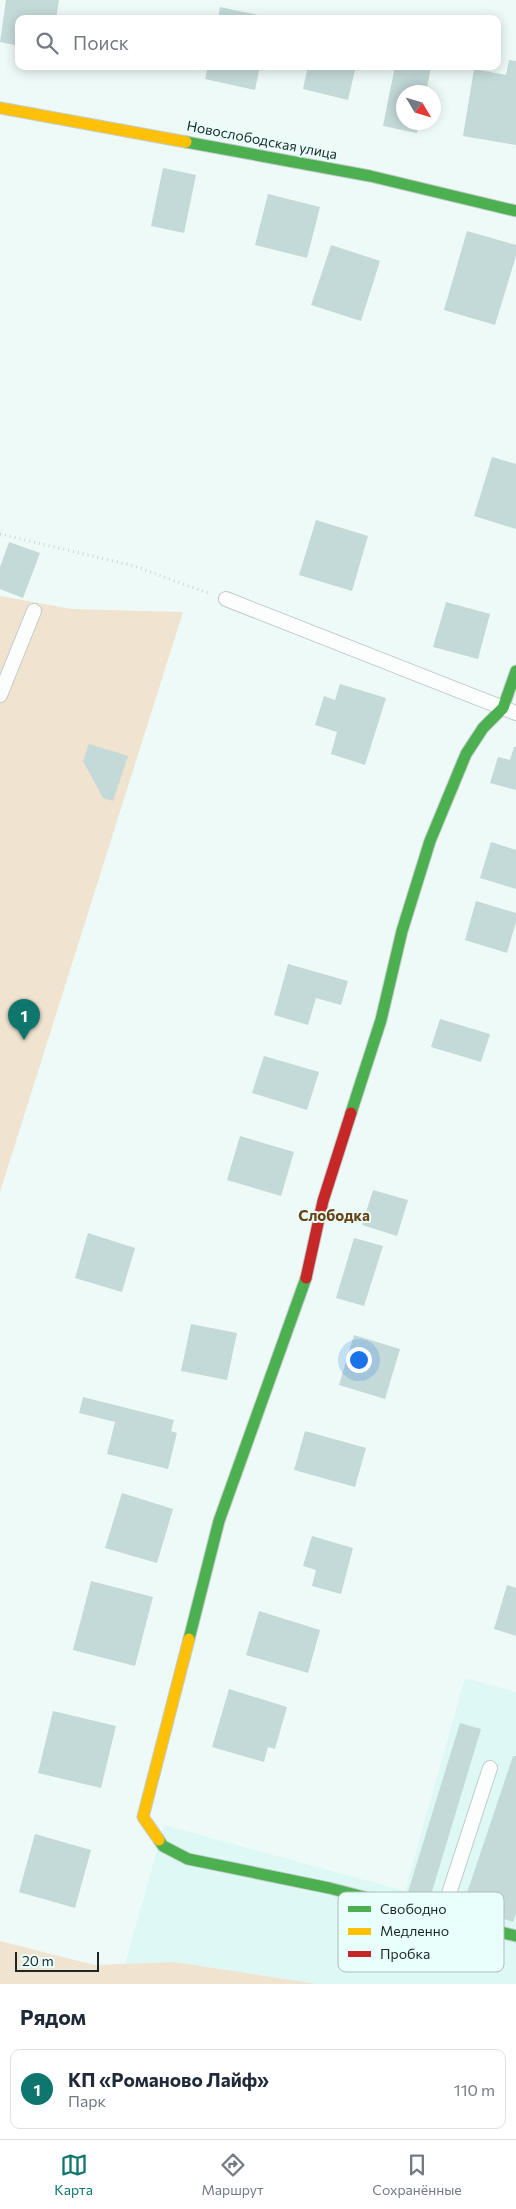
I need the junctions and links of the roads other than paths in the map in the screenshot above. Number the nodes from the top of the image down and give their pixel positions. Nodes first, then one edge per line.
1 (0, 108) edge
2 (516, 211) edge
3 (226, 599) road end
4 (34, 611) dead end
5 (516, 671) edge
6 (0, 695) edge
7 (509, 710) edge
8 (490, 1768) dead end
9 (345, 1892) edge
10 (450, 1892) edge

1 - 2 street, Новослободская улица
3 - 7 lane
4 - 6 lane
5 - 7 street
7 - 9 street
8 - 10 lane

